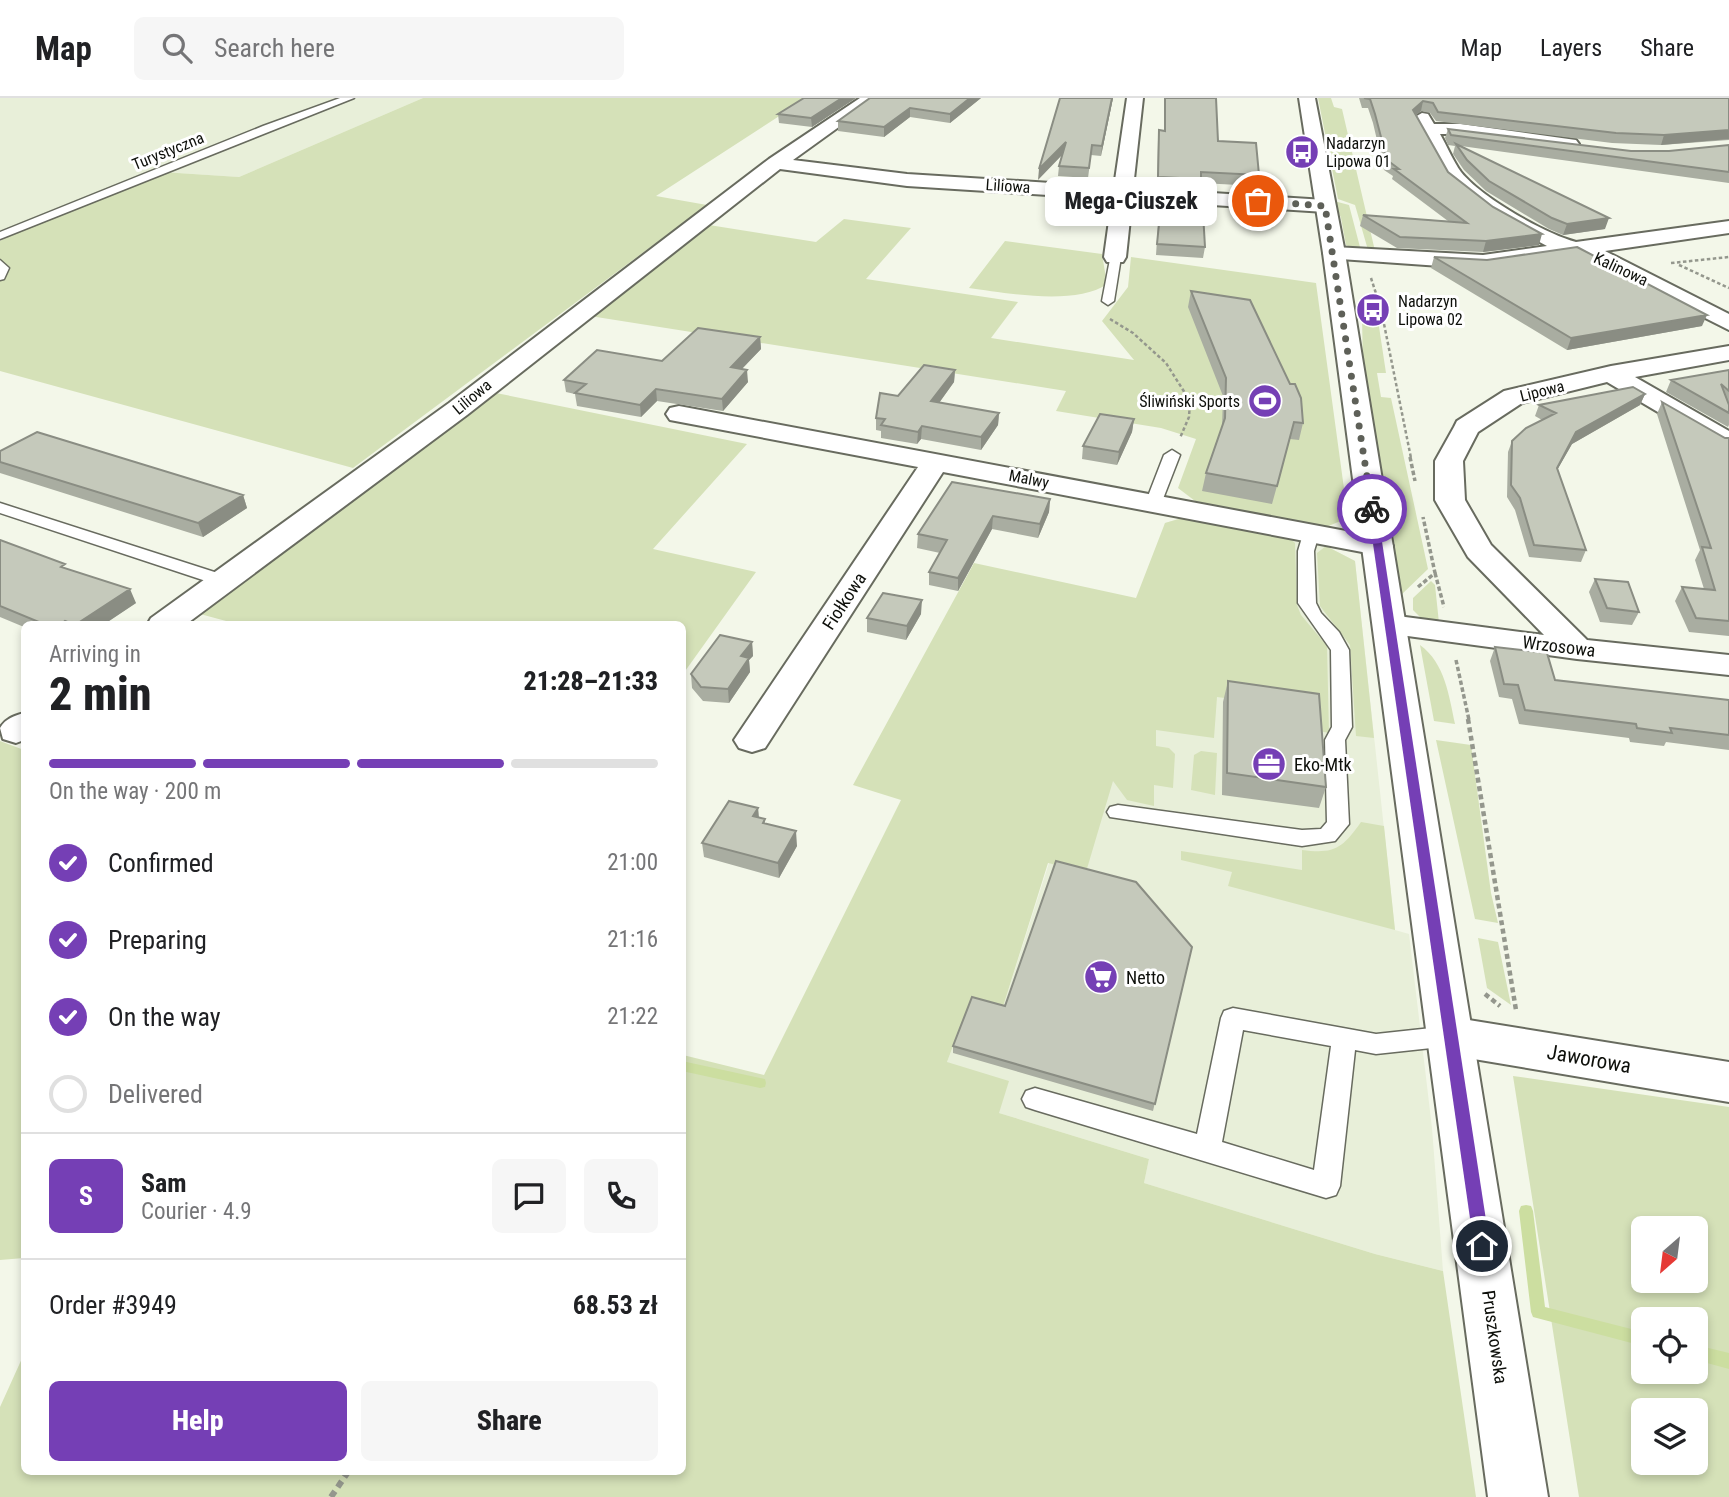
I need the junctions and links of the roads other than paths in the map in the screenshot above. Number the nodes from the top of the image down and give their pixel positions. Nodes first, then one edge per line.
1 (349, 98) edge
2 (871, 98) edge
3 (1135, 98) edge
4 (1307, 98) edge
5 (1421, 115) edge
6 (1585, 146) edge
7 (776, 163) junction
8 (1125, 193) junction
9 (1325, 206) junction
10 (1729, 227) edge
11 (0, 236) edge
12 (1577, 249) junction
13 (1334, 253) junction
14 (1115, 257) joint
15 (0, 264) edge
16 (0, 276) edge
17 (1108, 301) road end
18 (1729, 323) edge
19 (1729, 353) edge
20 (1611, 374) junction
21 (679, 414) dead end
22 (1729, 442) edge
23 (1172, 454) road end
24 (936, 461) junction
25 (1153, 504) junction
26 (0, 508) edge
27 (1311, 534) junction
28 (1378, 547) junction
29 (224, 581) junction
30 (169, 621) edge
31 (1390, 625) junction
32 (1577, 649) junction
33 (1729, 665) edge
34 (752, 740) dead end
35 (1118, 812) dead end
36 (1450, 1036) junction
37 (1343, 1039) junction
38 (1729, 1083) edge
39 (1035, 1099) dead end
40 (1207, 1149) junction
41 (1518, 1497) edge

1 - 11 lane, Turystyczna
2 - 7 street, Liliowa
3 - 8 street
4 - 9 street, Pruszkowska
5 - 6 street, Kalinowa
5 - 12 street, Kalinowa
7 - 8 street, Liliowa
7 - 29 street, Liliowa
8 - 9 street, Liliowa
8 - 14 street
9 - 13 street, Pruszkowska
10 - 12 street
12 - 13 street
12 - 18 street, Kalinowa
13 - 28 street, Pruszkowska
14 - 17 lane
15 - 16 lane
19 - 20 street, Lipowa
20 - 22 street
20 - 32 street, Lipowa
21 - 24 street, Malwy
23 - 25 lane
24 - 25 street, Malwy
24 - 34 street, Fiołkowa
25 - 27 street, Malwy
26 - 29 lane
27 - 28 street, Malwy
27 - 35 lane
28 - 31 street, Pruszkowska
29 - 30 street, Liliowa
31 - 32 street, Wrzosowa
31 - 36 street, Pruszkowska
32 - 33 street, Wrzosowa
36 - 37 lane
36 - 38 street, Jaworowa
36 - 41 street, Pruszkowska
37 - 40 lane
37 - 40 lane
39 - 40 lane

